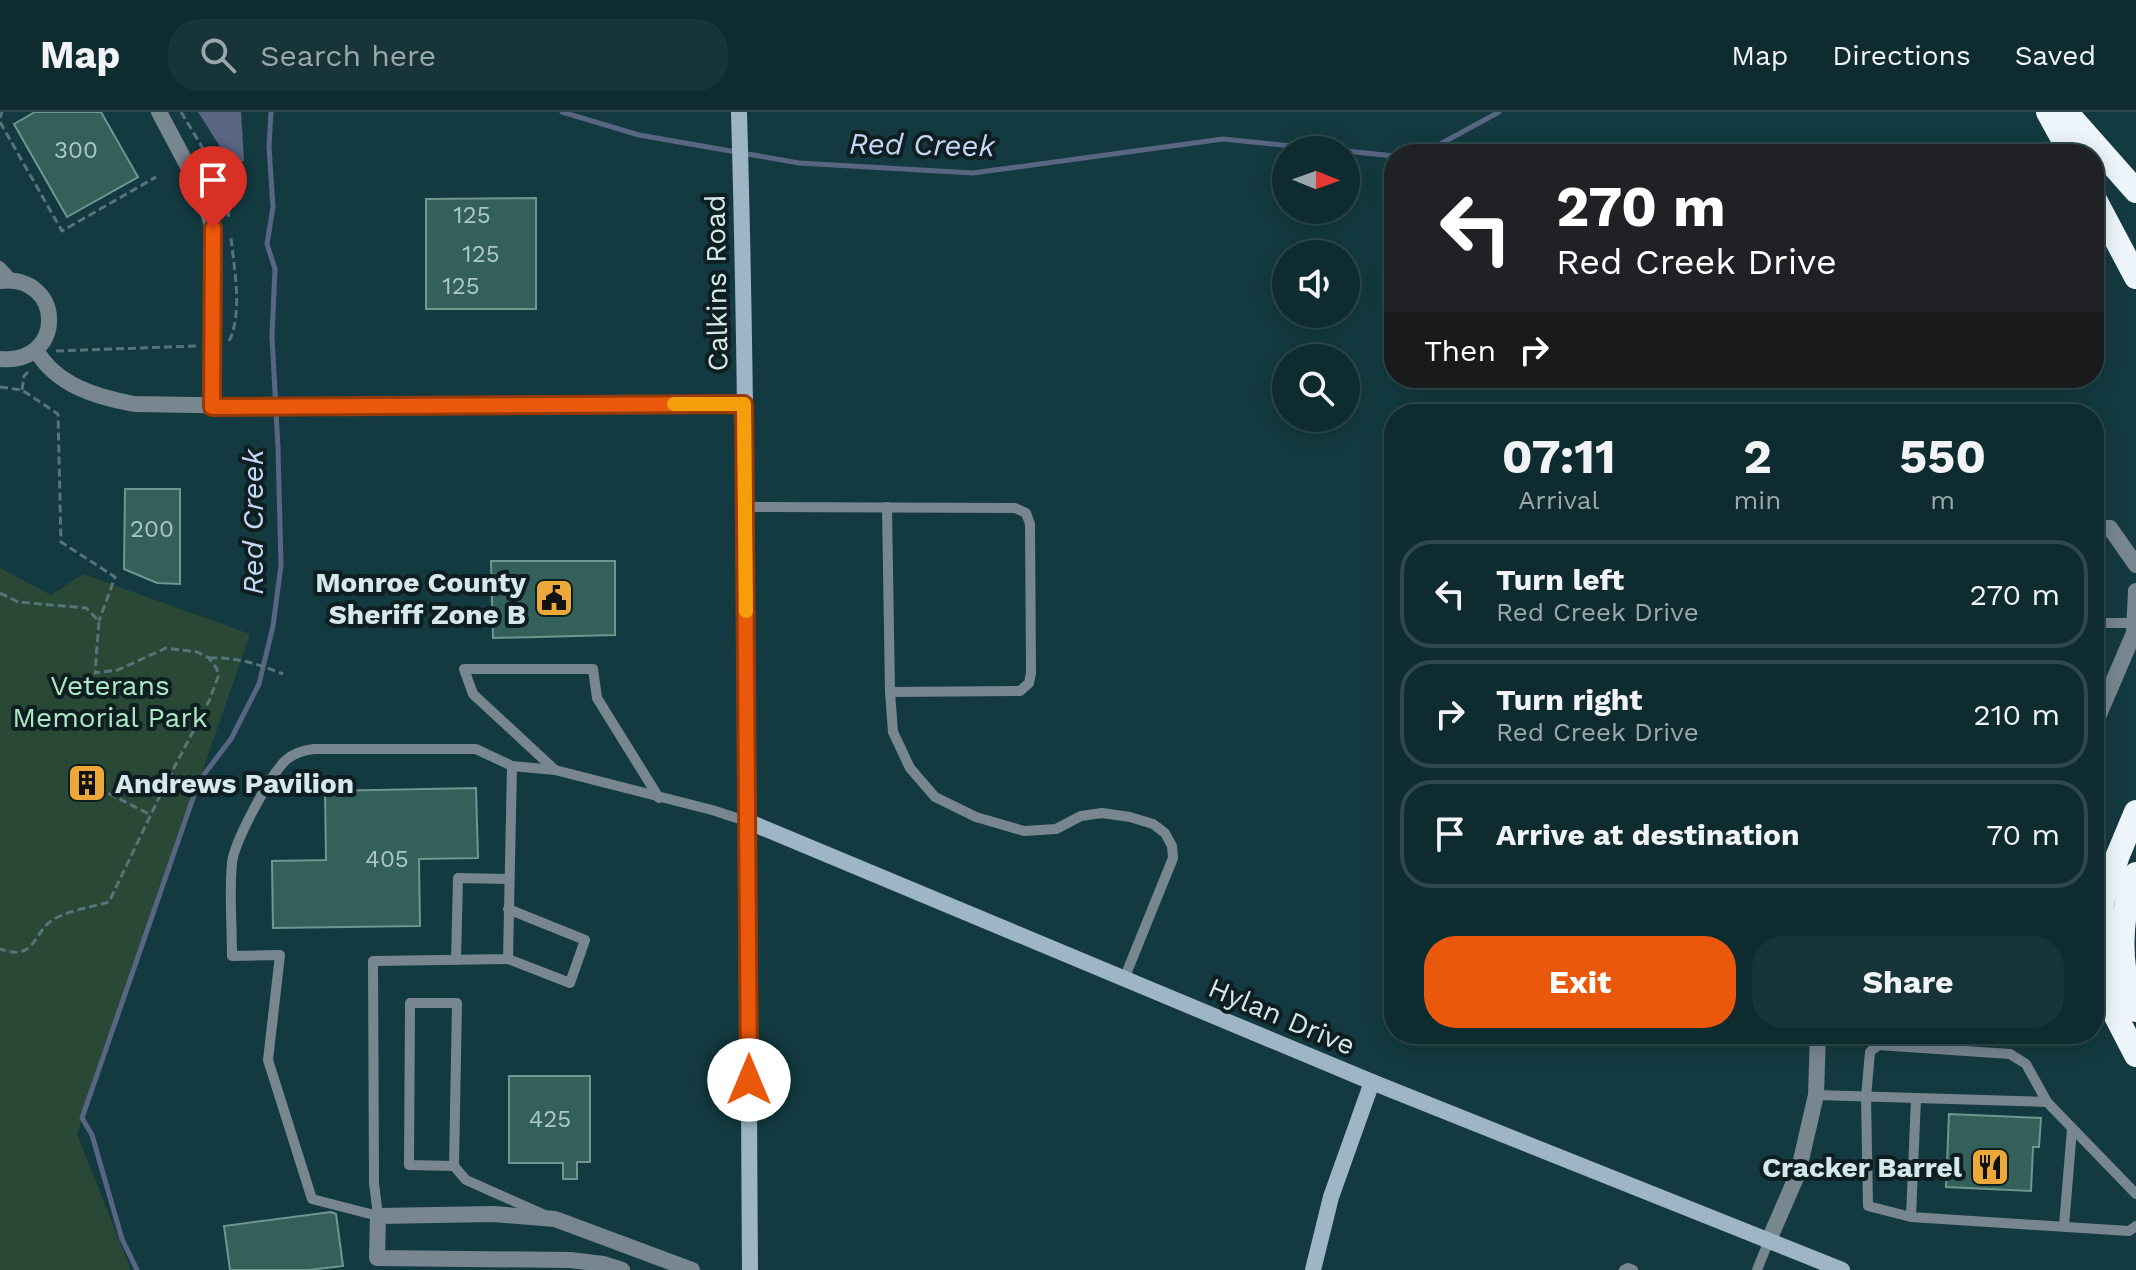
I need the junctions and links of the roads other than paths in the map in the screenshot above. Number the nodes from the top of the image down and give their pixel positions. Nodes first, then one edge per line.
1 (159, 112) edge
2 (2048, 112) edge
3 (2066, 112) edge
4 (739, 116) edge
5 (2066, 144) edge
6 (2094, 144) edge
7 (2104, 155) edge
8 (2136, 191) edge
9 (2104, 217) edge
10 (0, 266) edge
11 (2136, 277) edge
12 (6, 280) edge
13 (39, 354) junction
14 (0, 359) edge
15 (744, 404) junction
16 (212, 407) junction
17 (745, 507) junction
18 (887, 507) junction
19 (2104, 528) edge
20 (2136, 565) edge
21 (2136, 591) edge
22 (2104, 623) edge
23 (2134, 623) edge
24 (890, 692) junction
25 (2104, 703) edge
26 (512, 766) junction
27 (555, 770) junction
28 (659, 798) junction
29 (2136, 812) edge
30 (749, 822) junction
31 (2136, 874) edge
32 (509, 879) junction
33 (2104, 897) edge
34 (508, 909) junction
35 (508, 959) junction
36 (456, 960) junction
37 (2104, 978) edge
38 (1124, 979) junction
39 (2136, 1010) edge
40 (1818, 1044) edge
41 (2136, 1055) edge
42 (1372, 1082) junction
43 (1816, 1095) junction
44 (1866, 1097) junction
45 (1916, 1098) junction
46 (2047, 1102) junction
47 (2072, 1129) junction
48 (454, 1166) junction
49 (2136, 1194) edge
50 (378, 1216) junction
51 (1911, 1217) junction
52 (555, 1219) junction
53 (2064, 1226) junction
54 (2136, 1226) edge
55 (1769, 1240) junction
56 (377, 1264) edge
57 (422, 1264) edge
58 (622, 1270) edge
59 (692, 1270) edge
60 (750, 1270) edge
61 (1313, 1270) edge
62 (1624, 1270) edge
63 (1633, 1270) edge
64 (1757, 1270) edge
65 (1842, 1270) edge

1 - 16 street
2 - 5 highway
3 - 6 highway
4 - 15 main road, Calkins Road
7 - 8 highway
9 - 11 highway
10 - 12 lane
12 - 13 street
13 - 14 street
13 - 16 street
15 - 16 street
15 - 17 main road, Calkins Road
17 - 18 lane
17 - 30 main road, Calkins Road
18 - 24 lane
18 - 24 lane
19 - 20 street
21 - 23 street
22 - 23 lane
23 - 25 street
24 - 38 lane
26 - 27 lane
26 - 32 lane
26 - 50 lane
27 - 28 lane
27 - 28 lane
28 - 30 lane
29 - 33 highway
30 - 38 main road, Hylan Drive
30 - 60 main road, Calkins Road
31 - 39 highway
32 - 34 lane
32 - 36 lane
34 - 35 lane
34 - 35 lane
35 - 36 lane
36 - 50 lane
37 - 41 highway
38 - 42 main road, Hylan Drive
40 - 43 street
42 - 55 main road, Hylan Drive
42 - 61 main road
43 - 44 lane
43 - 55 street
44 - 45 lane
44 - 46 lane
44 - 51 lane
45 - 46 lane
45 - 51 lane
46 - 47 lane
47 - 49 lane
47 - 53 lane
48 - 48 lane
48 - 52 lane
50 - 52 street
50 - 56 street
51 - 53 lane
52 - 59 street
53 - 54 lane
55 - 64 lane
55 - 65 main road, Hylan Drive
56 - 57 street
57 - 58 street
62 - 63 lane

